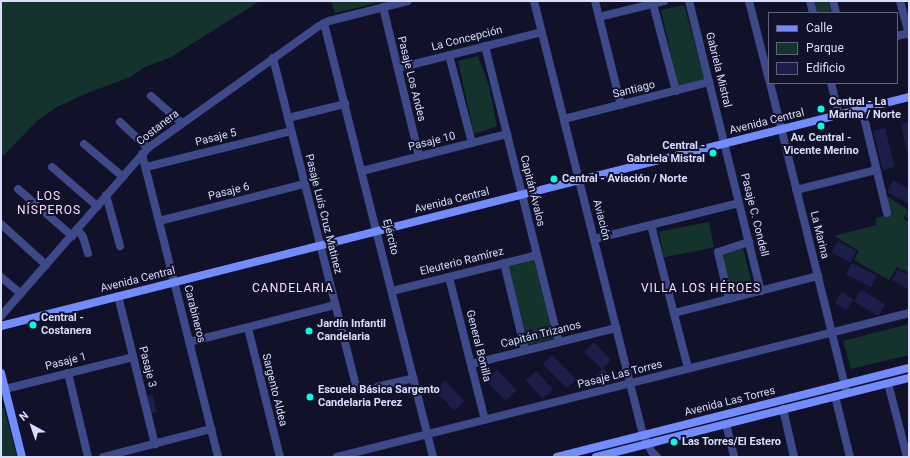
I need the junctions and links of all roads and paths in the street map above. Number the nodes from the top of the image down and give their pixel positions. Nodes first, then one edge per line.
1 (408, 1) edge
2 (534, 1) edge
3 (595, 1) edge
4 (664, 1) edge
5 (689, 1) edge
6 (749, 1) edge
7 (810, 1) edge
8 (833, 1) edge
9 (900, 1) edge
10 (653, 4) junction
11 (383, 7) junction
12 (813, 12) edge
13 (836, 12) edge
14 (599, 17) junction
15 (324, 22) junction
16 (542, 32) junction
17 (909, 34) edge
18 (898, 36) edge
19 (485, 46) junction
20 (450, 55) junction
21 (272, 58) junction
22 (398, 68) junction
23 (768, 78) edge
24 (709, 82) junction
25 (770, 84) edge
26 (831, 84) edge
27 (676, 91) junction
28 (152, 96) dead end
29 (909, 98) edge
30 (345, 104) junction
31 (621, 104) junction
32 (862, 109) junction
33 (839, 115) junction
34 (288, 118) junction
35 (564, 119) junction
36 (120, 122) dead end
37 (182, 123) junction
38 (781, 130) junction
39 (291, 131) junction
40 (507, 134) junction
41 (472, 143) junction
42 (84, 144) dead end
43 (725, 144) junction
44 (145, 151) junction
45 (419, 156) junction
46 (52, 167) dead end
47 (146, 167) junction
48 (876, 170) junction
49 (362, 171) junction
50 (123, 177) junction
51 (579, 180) junction
52 (304, 184) junction
53 (18, 189) dead end
54 (796, 190) junction
55 (106, 195) junction
56 (522, 195) junction
57 (740, 203) junction
58 (97, 206) junction
59 (887, 213) dead end
60 (159, 221) junction
61 (1, 224) edge
62 (651, 225) junction
63 (377, 231) junction
64 (74, 232) junction
65 (594, 239) junction
66 (749, 242) junction
67 (120, 246) dead end
68 (320, 246) junction
69 (88, 253) dead end
70 (537, 255) junction
71 (504, 263) junction
72 (46, 265) junction
73 (818, 276) junction
74 (1, 277) edge
75 (449, 277) junction
76 (174, 282) junction
77 (392, 291) junction
78 (761, 291) junction
79 (21, 294) junction
80 (118, 296) junction
81 (729, 299) junction
82 (335, 305) junction
83 (674, 313) junction
84 (909, 313) edge
85 (1, 316) edge
86 (1, 326) edge
87 (248, 328) junction
88 (617, 328) junction
89 (832, 332) junction
90 (189, 342) junction
91 (559, 342) junction
92 (526, 350) junction
93 (133, 356) junction
94 (471, 364) junction
95 (688, 368) junction
96 (909, 368) edge
97 (1, 373) edge
98 (68, 373) junction
99 (414, 378) junction
100 (909, 378) edge
101 (888, 383) junction
102 (631, 384) junction
103 (5, 388) junction
104 (846, 389) junction
105 (836, 396) junction
106 (4, 402) edge
107 (783, 409) junction
108 (485, 420) junction
109 (726, 424) junction
110 (211, 429) junction
111 (428, 434) junction
112 (643, 435) junction
113 (155, 444) junction
114 (648, 444) junction
115 (605, 456) edge
116 (22, 457) edge
117 (88, 457) edge
118 (103, 457) edge
119 (218, 457) edge
120 (280, 457) edge
121 (337, 457) edge
122 (433, 457) edge
123 (557, 457) edge
124 (596, 457) edge
125 (657, 457) edge
126 (734, 457) edge
127 (794, 457) edge
128 (850, 457) edge
129 (907, 457) edge

1 - 11 street
2 - 16 street, Aviación
3 - 14 street
4 - 10 street
5 - 24 street, Gabriela Mistral
6 - 23 street, La Marina
7 - 12 street
8 - 13 street
9 - 17 street
10 - 14 street
10 - 27 street
11 - 15 street
11 - 22 street, Pasaje Los Andes
14 - 31 street
15 - 21 street, Costanera
15 - 30 street, Ejército
16 - 19 street, La Concepción
16 - 35 street, Aviación
17 - 18 street
19 - 20 street, La Concepción
19 - 40 street, Capitán Ávalos
20 - 22 street, La Concepción
20 - 41 street
21 - 34 street, Pasaje Luís Cruz Matinez
21 - 37 street, Costanera
22 - 45 street, Pasaje Los Andes
24 - 27 street, Santiago
24 - 43 street, Gabriela Mistral
25 - 38 street, La Marina
26 - 33 street
27 - 31 street, Santiago
28 - 37 street
29 - 32 street, Avenida Central
30 - 34 street
30 - 49 street, Ejército
31 - 35 street, Santiago
32 - 33 street, Avenida Central
32 - 48 street
33 - 38 street, Avenida Central
34 - 39 street, Pasaje Luís Cruz Matinez
35 - 51 street, Aviación
36 - 44 street
37 - 44 street, Costanera
38 - 43 street, Avenida Central
38 - 54 street, La Marina
39 - 47 street, Pasaje 5
39 - 52 street, Pasaje Luís Cruz Matinez
40 - 41 street, Pasaje 10
40 - 56 street, Capitán Ávalos
41 - 45 street, Pasaje 10
42 - 50 street
43 - 51 street, Avenida Central
43 - 57 street, Pasaje C. Condell
44 - 47 street, Carabineros
44 - 50 street, Costanera
45 - 49 street, Pasaje 10
46 - 58 street
47 - 60 street, Carabineros
48 - 54 street
48 - 59 street
49 - 63 street, Ejército
50 - 55 street, Costanera
51 - 56 street, Avenida Central
51 - 65 street, Aviación
52 - 60 street, Pasaje 6
52 - 68 street, Pasaje Luís Cruz Matinez
53 - 64 street
54 - 73 street, La Marina
55 - 58 street, Costanera
55 - 67 street
56 - 63 street, Avenida Central
56 - 70 street, Capitán Ávalos
57 - 62 street
57 - 66 street, Pasaje C. Condell
58 - 64 street, Costanera
60 - 76 street, Carabineros
61 - 72 street
62 - 65 street
62 - 83 street
63 - 68 street, Avenida Central
63 - 77 street, Ejército
64 - 69 street
64 - 72 street, Costanera
65 - 88 street, Aviación
66 - 78 street, Pasaje C. Condell
66 - 81 street
68 - 76 street, Avenida Central
68 - 82 street, Pasaje Luís Cruz Matinez
70 - 71 street, Eleuterio Ramírez
70 - 91 street, Capitán Ávalos
71 - 75 street, Eleuterio Ramírez
71 - 92 street
72 - 79 street, Costanera
73 - 78 street
73 - 89 street, La Marina
74 - 79 street
75 - 77 street, Eleuterio Ramírez
75 - 94 street, General Bonilla
76 - 80 street, Avenida Central
76 - 90 street, Carabineros
77 - 99 street, Ejército
78 - 81 street
79 - 85 street, Costanera
80 - 86 street, Avenida Central
80 - 93 street, Pasaje 3
81 - 83 street
82 - 87 street
82 - 99 street, Pasaje Luís Cruz Matinez
83 - 95 street
84 - 89 street, Pasaje Las Torres
87 - 90 street
87 - 120 street, Sargento Aldea
88 - 91 street, Capitán Trizanos
88 - 102 street, Aviación
89 - 95 street, Pasaje Las Torres
89 - 104 street, La Marina
90 - 110 street, Carabineros
91 - 92 street, Capitán Trizanos
92 - 94 street, Capitán Trizanos
93 - 98 street, Pasaje 1
93 - 113 street, Pasaje 3
94 - 108 street, General Bonilla
95 - 102 street, Pasaje Las Torres
96 - 104 street, Avenida Las Torres
97 - 103 street
98 - 103 street, Pasaje 1
98 - 117 street
99 - 111 street, Ejército
100 - 101 street, Avenida Las Torres
101 - 104 street, Avenida Las Torres
101 - 129 street
102 - 108 street, Pasaje Las Torres
102 - 112 street, Aviación
103 - 106 street
104 - 105 street, Avenida Las Torres
104 - 112 street, Avenida Las Torres
105 - 107 street, Avenida Las Torres
105 - 128 street
106 - 116 street
107 - 109 street, Avenida Las Torres
107 - 127 street
108 - 111 street, Pasaje Las Torres
109 - 114 street, Avenida Las Torres
109 - 126 street
110 - 113 street
110 - 119 street, Carabineros
111 - 121 street, Pasaje Las Torres
111 - 122 street, Ejército
112 - 114 street, Aviación
112 - 123 street, Avenida Las Torres
113 - 118 street
114 - 115 street, Avenida Las Torres
114 - 125 street
115 - 124 street, Avenida Las Torres

